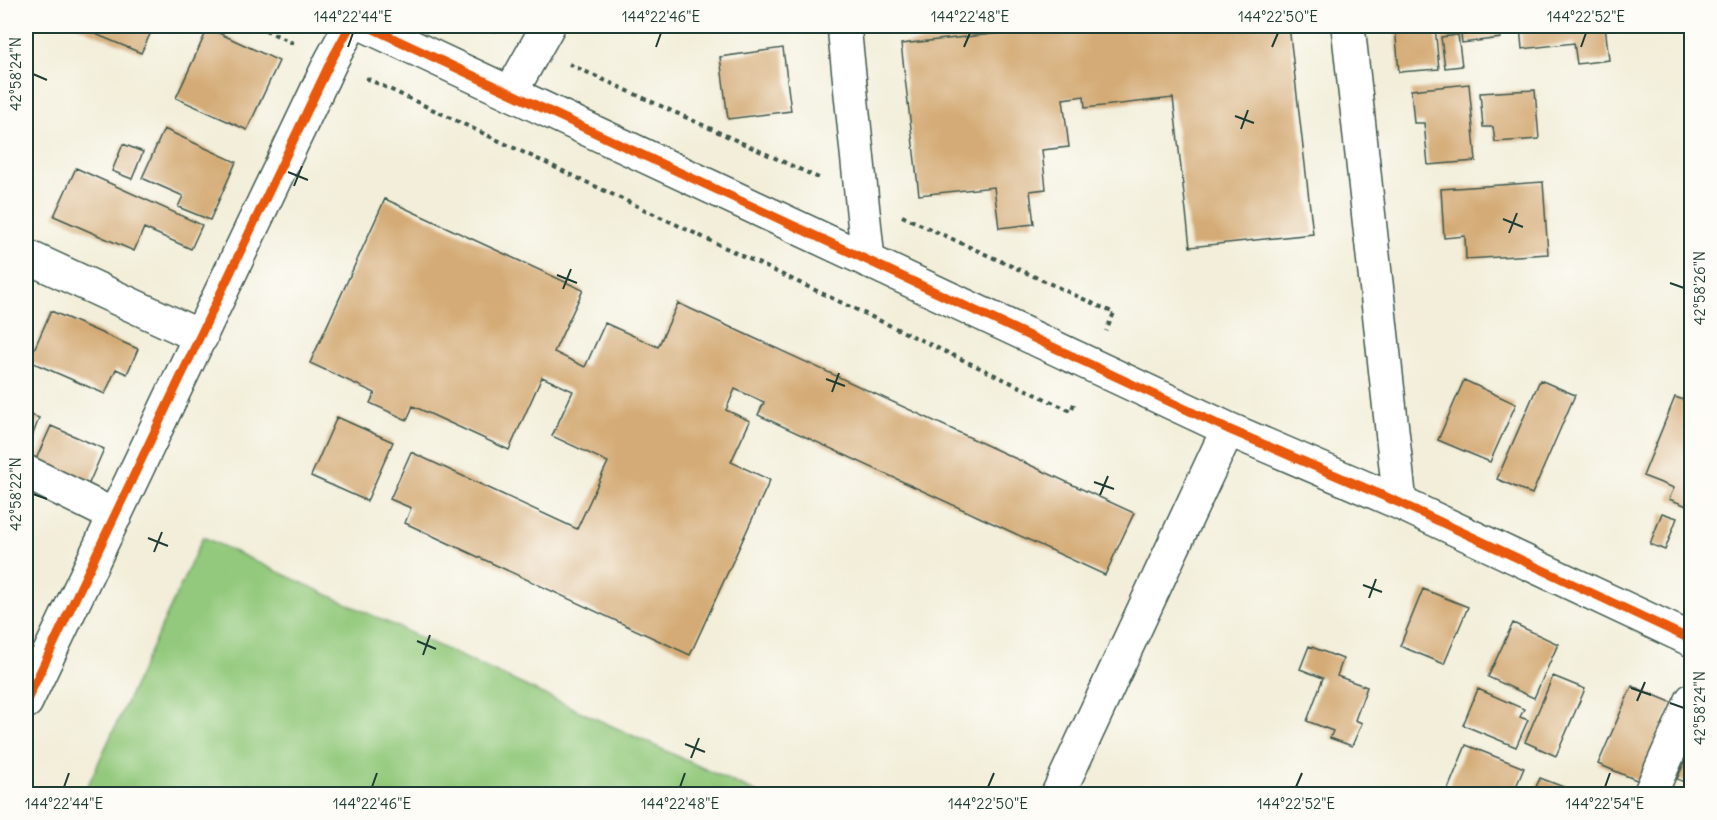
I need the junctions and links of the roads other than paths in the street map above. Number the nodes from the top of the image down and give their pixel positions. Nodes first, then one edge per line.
1 (350, 26) edge
2 (367, 26) edge
3 (548, 26) edge
4 (844, 26) edge
5 (1347, 26) edge
6 (511, 92) junction
7 (26, 256) edge
8 (868, 260) junction
9 (201, 337) junction
10 (1228, 429) junction
11 (26, 472) edge
12 (1400, 503) junction
13 (115, 516) junction
14 (1692, 640) edge
15 (37, 649) edge
16 (1692, 700) edge
17 (26, 702) edge
18 (1058, 795) edge
19 (1650, 795) edge

1 - 9 street
2 - 6 street
3 - 6 street
4 - 8 street
5 - 12 street
6 - 8 street
7 - 9 street
8 - 10 street
9 - 13 street
10 - 12 street
10 - 18 street
11 - 13 street
12 - 14 street
13 - 15 street
15 - 17 street
16 - 19 street

